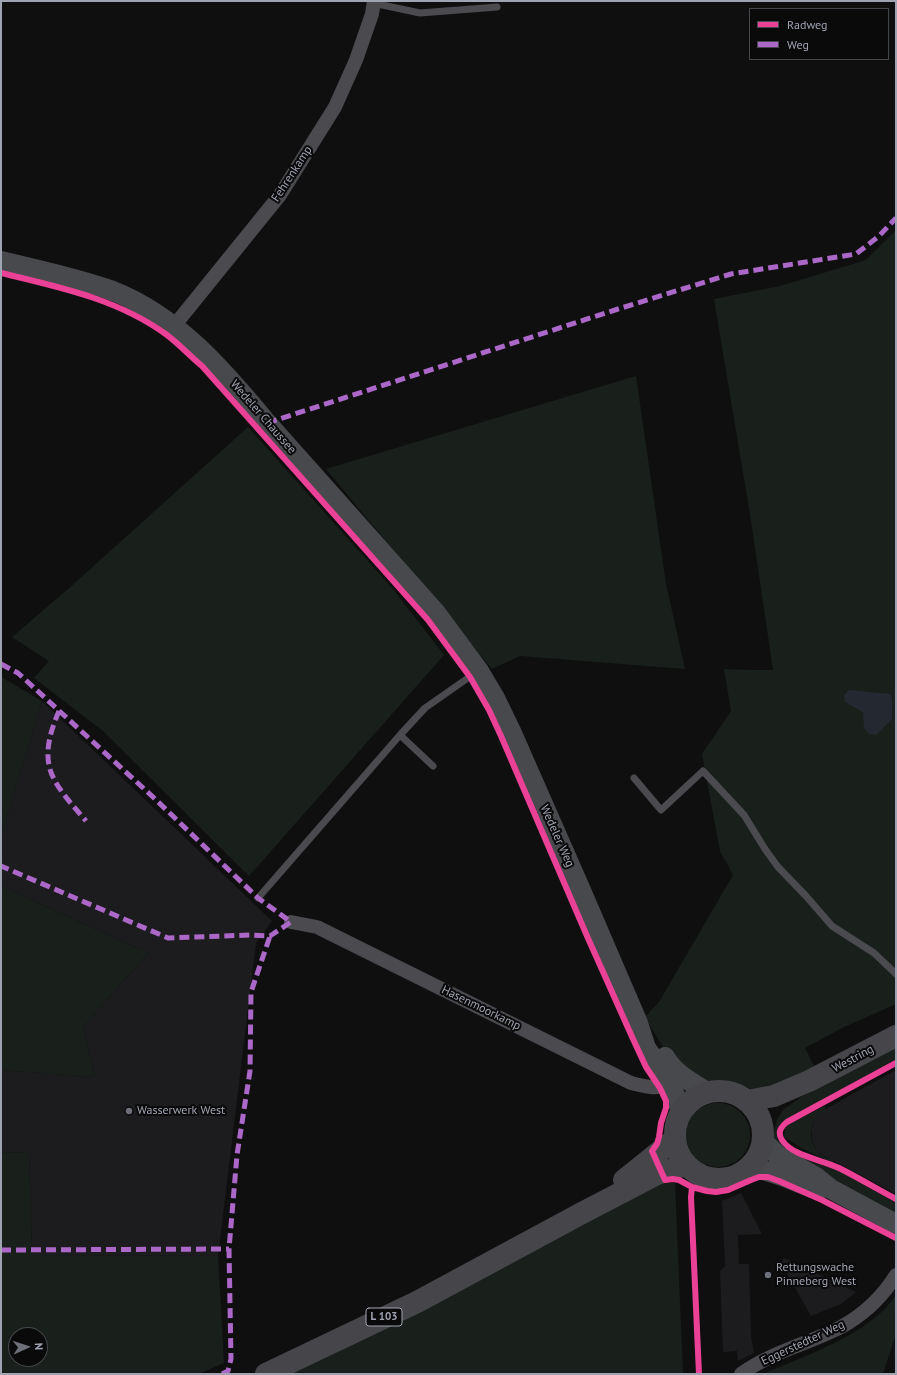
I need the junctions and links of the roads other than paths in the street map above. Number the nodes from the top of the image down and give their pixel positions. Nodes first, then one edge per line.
1 (374, 2) edge
2 (497, 7) dead end
3 (1, 261) edge
4 (174, 326) junction
5 (468, 654) joint
6 (479, 671) junction
7 (400, 735) junction
8 (433, 766) dead end
9 (634, 778) dead end
10 (258, 898) dead end
11 (291, 922) dead end
12 (896, 974) edge
13 (638, 1023) junction
14 (896, 1036) edge
15 (809, 1082) junction
16 (671, 1085) junction
17 (707, 1092) junction
18 (747, 1101) junction
19 (681, 1111) junction
20 (762, 1133) junction
21 (675, 1139) junction
22 (686, 1165) junction
23 (750, 1166) junction
24 (831, 1189) junction
25 (582, 1213) junction
26 (896, 1224) edge
27 (896, 1275) edge
28 (266, 1374) edge
29 (741, 1374) edge

1 - 2 lane
1 - 4 street, Fehrenkamp
3 - 4 main road, Wedeler Chaussee
4 - 5 main road, Wedeler Chaussee
5 - 6 main road, Wedeler Weg
6 - 7 lane
6 - 13 main road, Wedeler Weg
7 - 8 lane
7 - 10 lane
9 - 12 lane
11 - 16 street, Hasenmoorkamp
13 - 16 main road, Wedeler Weg
13 - 17 main road, Wedeler Weg
14 - 15 main road, Westring
15 - 18 main road, Westring
15 - 20 main road, Westring
16 - 19 main road, Wedeler Weg
17 - 18 main road
17 - 19 main road
18 - 20 main road
19 - 21 main road
20 - 23 main road
20 - 24 main road
21 - 22 main road
21 - 25 main road, L 103
22 - 23 main road
22 - 25 main road, L 103
23 - 24 main road
24 - 26 main road
25 - 28 main road, L 103
27 - 29 street, Eggerstedter Weg

